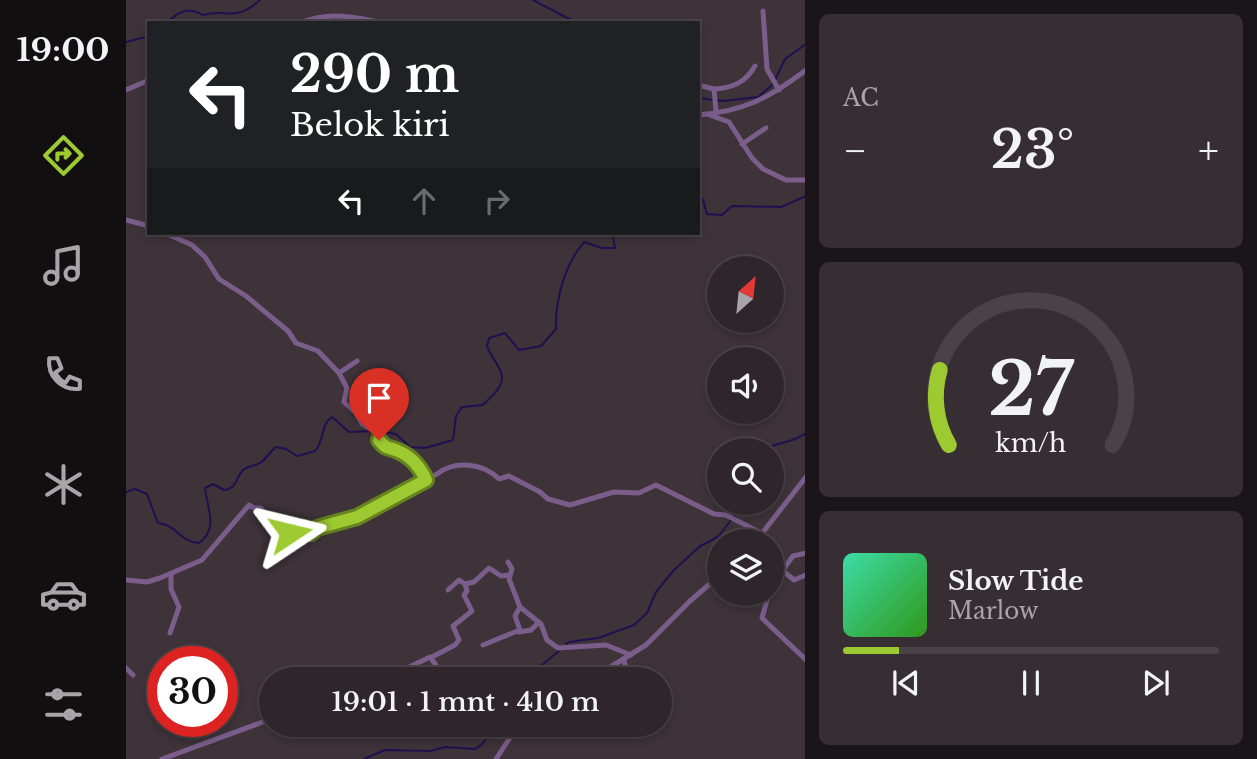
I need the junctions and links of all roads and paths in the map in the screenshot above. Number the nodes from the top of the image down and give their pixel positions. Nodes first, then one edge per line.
1 (764, 10) dead end
2 (308, 21) edge
3 (373, 21) edge
4 (755, 66) dead end
5 (805, 70) edge
6 (147, 81) edge
7 (776, 85) junction
8 (702, 86) dead end
9 (714, 89) junction
10 (126, 90) edge
11 (716, 111) junction
12 (707, 114) junction
13 (700, 115) edge
14 (766, 128) dead end
15 (742, 144) junction
16 (805, 180) edge
17 (126, 220) edge
18 (147, 225) edge
19 (170, 235) edge
20 (357, 361) dead end
21 (339, 373) junction
22 (805, 478) edge
23 (426, 480) junction
24 (753, 529) edge
25 (764, 529) edge
26 (805, 553) edge
27 (508, 562) dead end
28 (784, 567) edge
29 (784, 572) edge
30 (170, 574) junction
31 (509, 575) junction
32 (805, 576) edge
33 (126, 580) edge
34 (465, 584) junction
35 (707, 586) edge
36 (448, 590) dead end
37 (764, 606) edge
38 (520, 607) junction
39 (538, 622) junction
40 (519, 632) junction
41 (170, 633) dead end
42 (483, 645) dead end
43 (631, 654) junction
44 (432, 657) junction
45 (623, 659) junction
46 (805, 659) edge
47 (410, 667) edge
48 (438, 667) edge
49 (610, 667) edge
50 (626, 667) edge
51 (126, 668) edge
52 (133, 675) dead end
53 (259, 723) edge
54 (509, 737) edge
55 (162, 759) edge
56 (496, 759) edge

1 - 7 street
2 - 3 street
4 - 9 street
5 - 7 street
6 - 10 street
7 - 11 street
8 - 9 street
9 - 11 street
11 - 12 street
12 - 13 street
12 - 15 street
14 - 15 street
15 - 16 street
17 - 18 street
19 - 21 street
20 - 21 street
21 - 23 street
22 - 25 street
23 - 24 street
23 - 30 street
26 - 28 street
27 - 31 street
29 - 32 street
30 - 33 street
30 - 41 street
31 - 34 street
31 - 38 street
34 - 36 street
34 - 44 street
35 - 43 street
37 - 46 street
38 - 39 street
38 - 40 street
39 - 40 street
39 - 43 street
40 - 42 street
43 - 45 street
44 - 47 street
44 - 48 street
45 - 49 street
45 - 50 street
51 - 52 street
53 - 55 street
54 - 56 street

